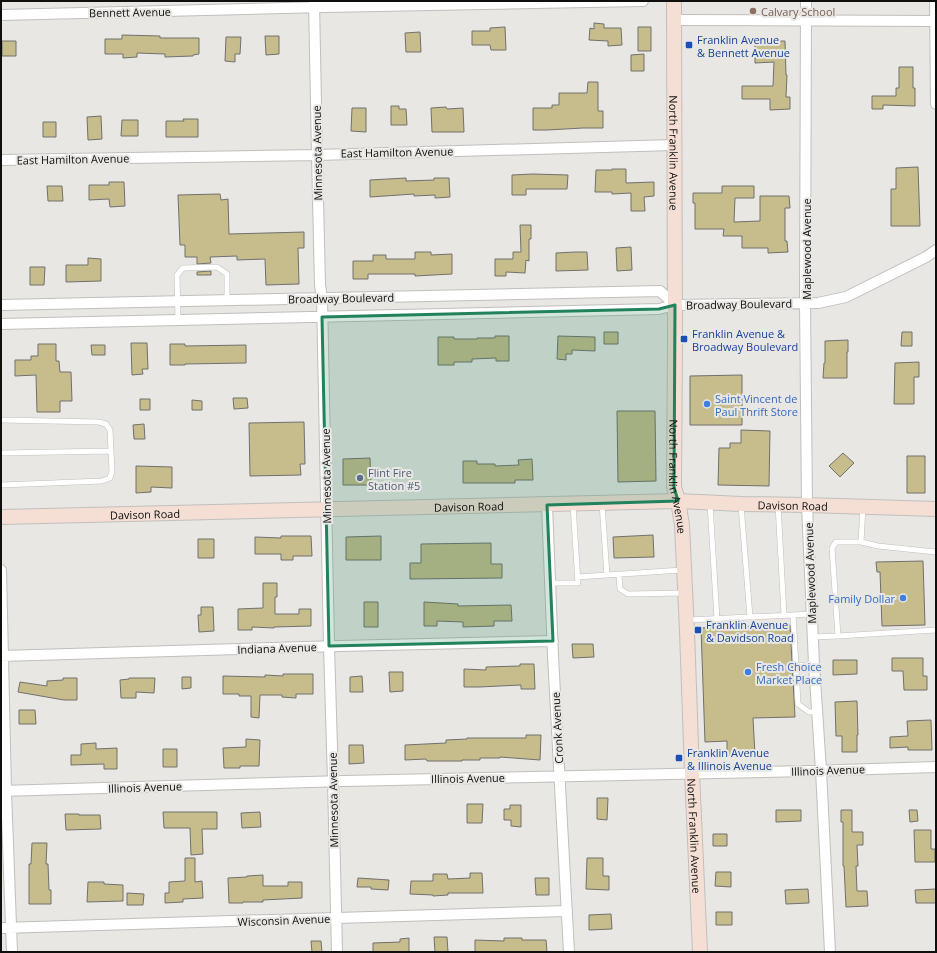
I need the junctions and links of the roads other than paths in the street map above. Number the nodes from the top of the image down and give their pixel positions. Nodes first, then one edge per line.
1 (643, 1) edge
2 (674, 1) edge
3 (806, 1) edge
4 (936, 1) edge
5 (314, 4) edge
6 (1, 15) edge
7 (674, 20) junction
8 (806, 21) junction
9 (936, 21) edge
10 (936, 104) edge
11 (674, 145) junction
12 (316, 154) junction
13 (1, 160) edge
14 (936, 250) edge
15 (322, 298) junction
16 (227, 300) junction
17 (178, 301) junction
18 (806, 303) junction
19 (1, 305) edge
20 (675, 305) junction
21 (322, 317) junction
22 (178, 320) junction
23 (1, 324) edge
24 (1, 420) edge
25 (111, 451) junction
26 (1, 453) edge
27 (1, 485) edge
28 (678, 501) junction
29 (602, 503) junction
30 (710, 503) junction
31 (573, 504) junction
32 (741, 504) junction
33 (778, 504) junction
34 (547, 505) junction
35 (807, 505) junction
36 (862, 507) junction
37 (936, 509) edge
38 (327, 510) junction
39 (1, 517) edge
40 (860, 542) junction
41 (936, 552) edge
42 (1, 570) edge
43 (684, 570) junction
44 (619, 575) junction
45 (607, 576) junction
46 (577, 578) junction
47 (550, 584) junction
48 (685, 593) junction
49 (812, 614) junction
50 (784, 615) junction
51 (793, 615) junction
52 (750, 617) junction
53 (717, 619) junction
54 (687, 620) junction
55 (936, 630) edge
56 (838, 636) junction
57 (812, 637) junction
58 (552, 641) junction
59 (329, 646) junction
60 (2, 656) edge
61 (814, 664) junction
62 (796, 666) junction
63 (817, 712) junction
64 (936, 767) edge
65 (821, 770) junction
66 (692, 773) junction
67 (560, 776) junction
68 (333, 781) junction
69 (4, 791) edge
70 (567, 911) junction
71 (336, 919) junction
72 (1, 928) edge
73 (12, 928) junction
74 (12, 952) edge
75 (337, 952) edge
76 (569, 952) edge
77 (700, 952) edge
78 (830, 952) edge

1 - 5 street, Bennett Avenue
2 - 7 street, North Franklin Avenue
3 - 8 street, Maplewood Avenue
4 - 9 street
5 - 6 street, Bennett Avenue
5 - 12 street, Minnesota Avenue
7 - 8 street
7 - 11 street, North Franklin Avenue
8 - 9 street
8 - 18 street, Maplewood Avenue
9 - 10 street
11 - 12 street, East Hamilton Avenue
11 - 20 street, North Franklin Avenue
12 - 13 street, East Hamilton Avenue
12 - 15 street, Minnesota Avenue
14 - 18 street, Broadway Boulevard
15 - 16 street, Broadway Boulevard
15 - 20 street, Broadway Boulevard
15 - 21 street, Minnesota Avenue
16 - 17 street, Broadway Boulevard
16 - 17 lane
17 - 19 street, Broadway Boulevard
17 - 22 lane
18 - 20 street, Broadway Boulevard
18 - 35 street, Maplewood Avenue
20 - 21 street, Broadway Boulevard
20 - 28 street, North Franklin Avenue
21 - 22 street, Broadway Boulevard
21 - 38 street, Minnesota Avenue
22 - 23 street, Broadway Boulevard
24 - 25 lane
25 - 26 lane
25 - 27 lane
28 - 29 street, Davison Road
28 - 30 street, Davison Road
28 - 43 street, North Franklin Avenue
29 - 31 street, Davison Road
29 - 45 lane
30 - 32 street, Davison Road
30 - 53 lane
31 - 34 street, Davison Road
31 - 46 lane
32 - 33 street, Davison Road
32 - 52 lane
33 - 35 street, Davison Road
33 - 50 lane
34 - 38 street, Davison Road
34 - 47 street, Cronk Avenue
35 - 36 street, Davison Road
35 - 49 street, Maplewood Avenue
36 - 37 street, Davison Road
36 - 40 lane
38 - 39 street, Davison Road
38 - 59 street, Minnesota Avenue
40 - 41 lane
40 - 56 lane
42 - 60 street
43 - 44 lane
43 - 48 street, North Franklin Avenue
44 - 45 lane
44 - 48 lane
45 - 46 lane
46 - 47 lane
47 - 58 street, Cronk Avenue
48 - 54 street, North Franklin Avenue
49 - 51 lane
49 - 57 street, Maplewood Avenue
50 - 51 lane
50 - 52 lane
51 - 62 lane
52 - 53 lane
53 - 54 lane
54 - 66 street, North Franklin Avenue
55 - 56 lane
56 - 57 lane
57 - 61 street, Maplewood Avenue
58 - 59 street, Indiana Avenue
58 - 67 street, Cronk Avenue
59 - 60 street, Indiana Avenue
59 - 68 street, Minnesota Avenue
60 - 69 street
61 - 62 lane
61 - 63 street, Maplewood Avenue
62 - 63 lane
63 - 65 street, Maplewood Avenue
64 - 65 street, Illinois Avenue
65 - 66 street, Illinois Avenue
65 - 78 street, Maplewood Avenue
66 - 67 street, Illinois Avenue
66 - 77 street, North Franklin Avenue
67 - 68 street, Illinois Avenue
67 - 70 street, Cronk Avenue
68 - 69 street, Illinois Avenue
68 - 71 street, Minnesota Avenue
69 - 73 street
70 - 71 street, Wisconsin Avenue
70 - 76 street, Cronk Avenue
71 - 73 street, Wisconsin Avenue
71 - 75 street, Minnesota Avenue
72 - 73 street, Wisconsin Avenue
73 - 74 street

